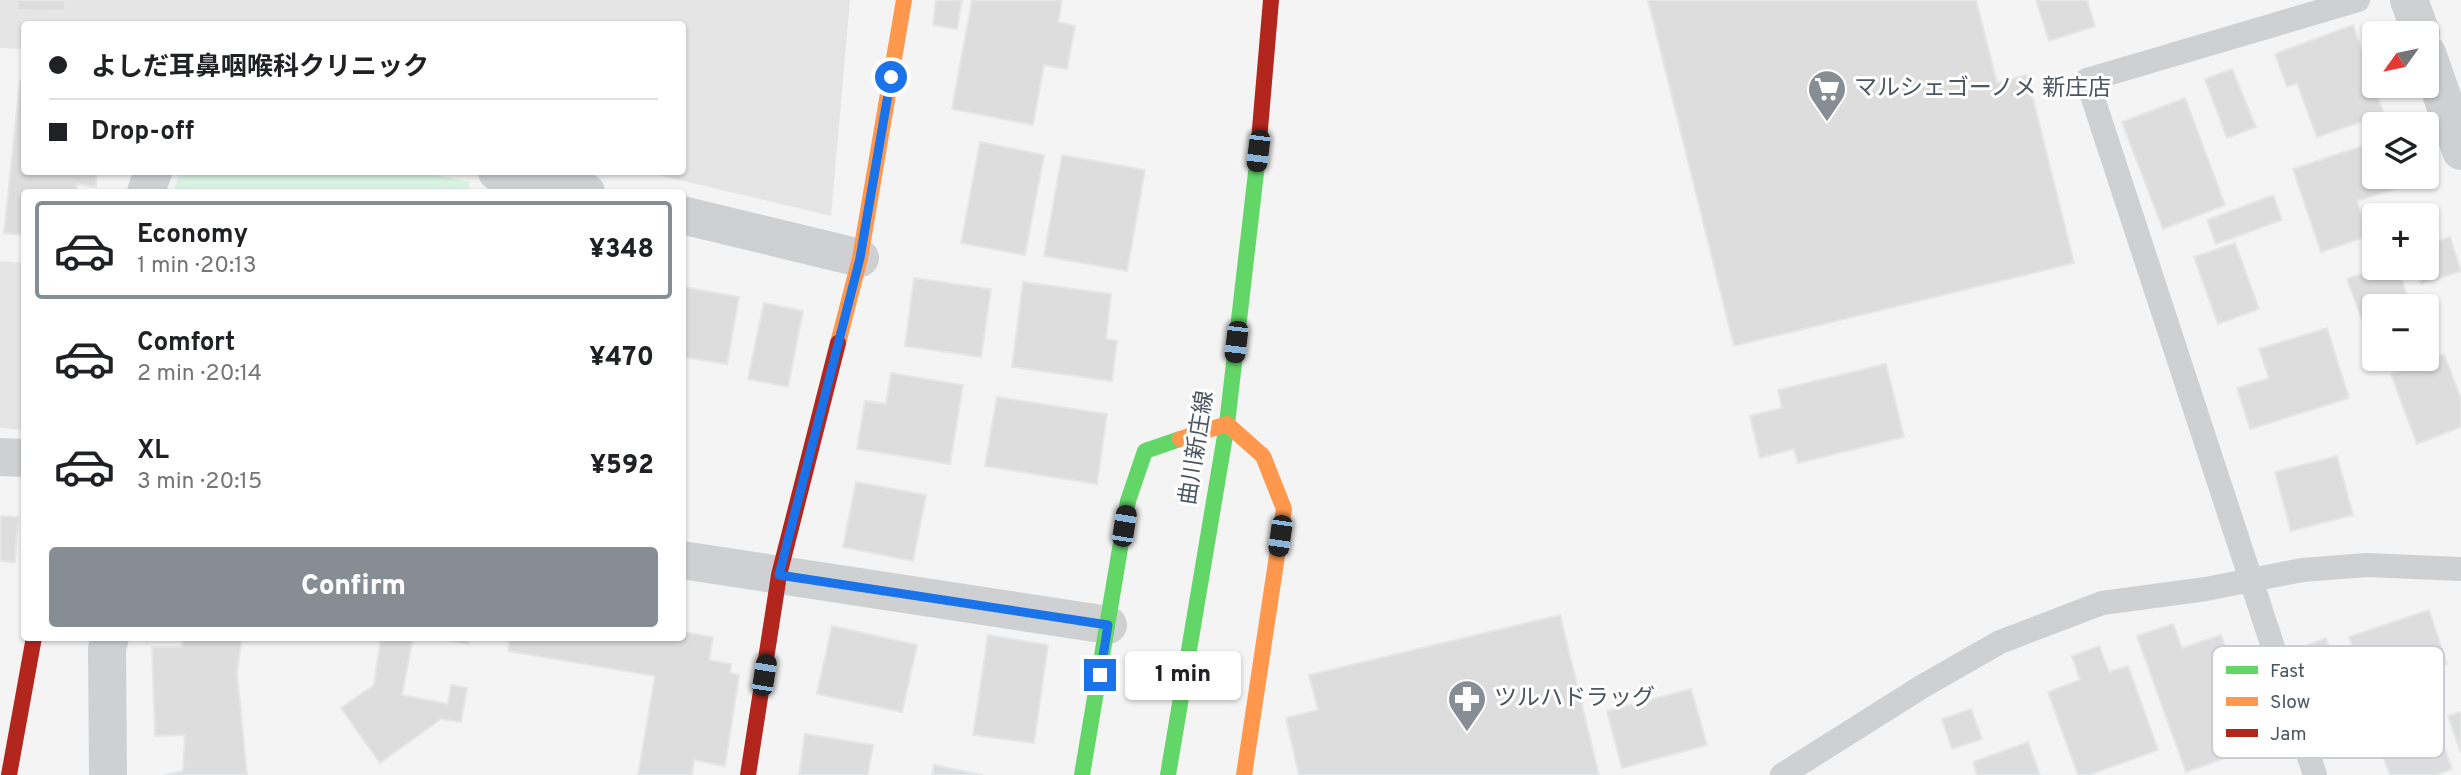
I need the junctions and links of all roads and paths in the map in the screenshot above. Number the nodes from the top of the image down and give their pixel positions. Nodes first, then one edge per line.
1 (904, 0) edge
2 (1272, 0) edge
3 (2358, 0) edge
4 (2409, 0) edge
5 (2417, 21) edge
6 (2440, 90) edge
7 (2461, 152) edge
8 (511, 175) edge
9 (573, 189) edge
10 (686, 216) edge
11 (860, 258) junction
12 (1227, 424) junction
13 (0, 457) edge
14 (21, 458) edge
15 (686, 561) edge
16 (2461, 569) edge
17 (779, 575) junction
18 (2251, 580) junction
19 (1108, 625) junction
20 (32, 641) edge
21 (109, 641) edge
22 (2273, 646) edge
23 (2309, 758) edge
24 (9, 775) edge
25 (108, 775) edge
26 (748, 775) edge
27 (1082, 775) edge
28 (1168, 775) edge
29 (1244, 775) edge
30 (1782, 775) edge
31 (2315, 775) edge

1 - 11 street
2 - 12 street, 曲川新庄線
3 - 18 lane
4 - 5 street
6 - 7 street
8 - 9 street
10 - 11 street
11 - 17 street
12 - 19 street
12 - 28 street, 曲川新庄線
12 - 29 street
13 - 14 street
15 - 17 street
16 - 18 lane
17 - 19 street
17 - 26 street
18 - 22 lane
18 - 30 lane
19 - 27 street
20 - 24 street
21 - 25 street
23 - 31 lane

